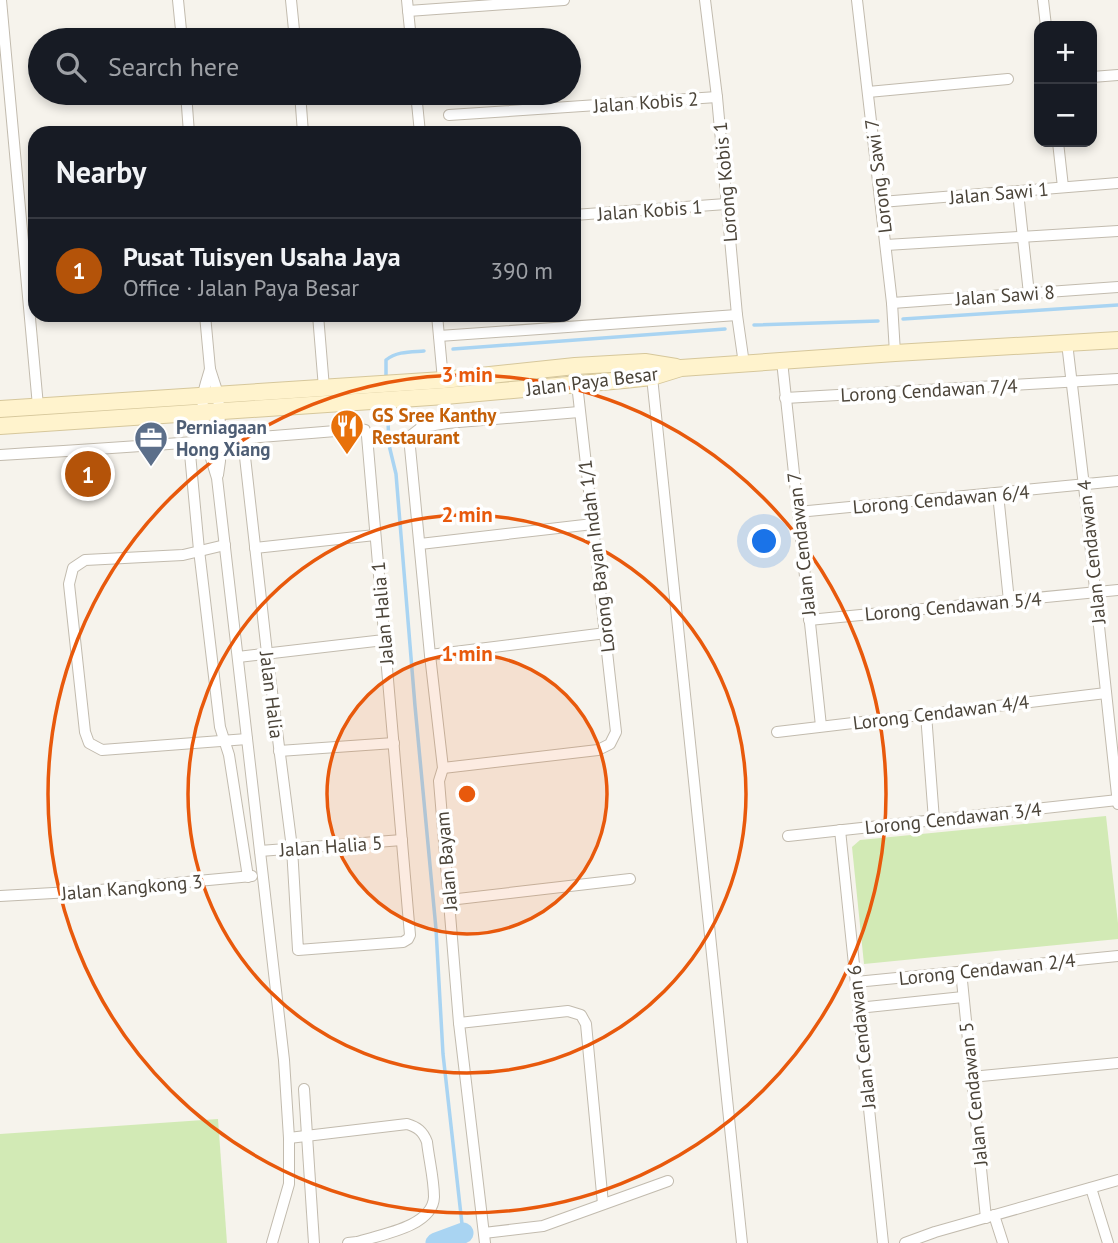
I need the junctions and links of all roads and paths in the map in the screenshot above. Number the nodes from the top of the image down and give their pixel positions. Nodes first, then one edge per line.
1 (1, 0) edge
2 (178, 0) edge
3 (291, 0) edge
4 (564, 0) edge
5 (705, 0) edge
6 (857, 0) edge
7 (1043, 0) edge
8 (408, 6) edge
9 (1045, 21) edge
10 (180, 28) edge
11 (294, 28) edge
12 (410, 28) edge
13 (1118, 75) edge
14 (1097, 77) edge
15 (1008, 79) dead end
16 (868, 92) junction
17 (717, 97) junction
18 (187, 105) edge
19 (301, 105) edge
20 (417, 105) edge
21 (449, 115) dead end
22 (188, 126) edge
23 (302, 126) edge
24 (419, 126) edge
25 (1059, 147) edge
26 (1118, 183) edge
27 (1063, 187) junction
28 (1018, 192) junction
29 (881, 202) junction
30 (726, 204) junction
31 (581, 214) edge
32 (1118, 231) edge
33 (1023, 237) junction
34 (886, 245) junction
35 (1118, 287) edge
36 (1029, 293) junction
37 (28, 296) edge
38 (892, 303) junction
39 (737, 315) junction
40 (30, 322) edge
41 (206, 322) edge
42 (319, 322) edge
43 (438, 322) edge
44 (439, 336) junction
45 (1118, 340) edge
46 (1067, 343) junction
47 (895, 353) junction
48 (782, 361) junction
49 (744, 364) junction
50 (575, 366) junction
51 (681, 368) junction
52 (652, 377) junction
53 (1118, 380) edge
54 (1072, 383) junction
55 (577, 384) junction
56 (324, 388) junction
57 (444, 388) junction
58 (211, 395) junction
59 (785, 398) junction
60 (38, 406) junction
61 (0, 409) edge
62 (212, 412) junction
63 (579, 412) junction
64 (447, 424) junction
65 (0, 426) edge
66 (243, 439) junction
67 (221, 440) junction
68 (207, 442) junction
69 (189, 443) junction
70 (0, 455) edge
71 (217, 478) junction
72 (1118, 481) edge
73 (1084, 486) junction
74 (998, 494) junction
75 (798, 512) junction
76 (593, 524) junction
77 (375, 535) junction
78 (420, 544) junction
79 (225, 545) junction
80 (255, 548) junction
81 (199, 550) junction
82 (1118, 590) edge
83 (1096, 593) junction
84 (1009, 601) junction
85 (810, 620) junction
86 (606, 633) junction
87 (384, 640) junction
88 (267, 653) junction
89 (430, 655) junction
90 (238, 657) junction
91 (1106, 693) junction
92 (926, 714) junction
93 (821, 726) junction
94 (776, 732) dead end
95 (247, 739) junction
96 (223, 741) junction
97 (394, 743) junction
98 (279, 751) junction
99 (443, 768) junction
100 (1118, 802) edge
101 (934, 820) junction
102 (840, 831) junction
103 (788, 836) dead end
104 (402, 841) junction
105 (292, 848) junction
106 (260, 851) junction
107 (263, 874) junction
108 (248, 877) junction
109 (630, 879) dead end
110 (0, 897) edge
111 (449, 900) junction
112 (298, 950) joint
113 (1118, 956) edge
114 (961, 971) junction
115 (856, 982) junction
116 (963, 998) junction
117 (858, 1009) junction
118 (458, 1023) junction
119 (1118, 1063) edge
120 (971, 1077) junction
121 (304, 1089) dead end
122 (307, 1136) junction
123 (289, 1138) junction
124 (1118, 1180) edge
125 (668, 1181) dead end
126 (1091, 1188) junction
127 (603, 1204) junction
128 (990, 1216) junction
129 (484, 1238) edge
130 (272, 1243) edge
131 (314, 1243) edge
132 (348, 1243) edge
133 (741, 1243) edge
134 (883, 1243) edge
135 (905, 1243) edge
136 (1003, 1243) edge
137 (1108, 1243) edge

1 - 37 street
2 - 10 street
3 - 11 street
4 - 8 street
5 - 17 street, Lorong Kobis 1
6 - 16 street, Lorong Sawi 7
7 - 9 street
8 - 12 street
13 - 14 street
15 - 16 street
16 - 29 street, Lorong Sawi 7
17 - 21 street, Jalan Kobis 2
17 - 30 street, Lorong Kobis 1
18 - 22 street
19 - 23 street
20 - 24 street
25 - 27 street
26 - 27 street, Jalan Sawi 1
27 - 28 street, Jalan Sawi 1
28 - 29 street, Jalan Sawi 1
28 - 33 street
29 - 34 street, Lorong Sawi 7
30 - 31 street, Jalan Kobis 1
30 - 39 street, Lorong Kobis 1
32 - 33 street
33 - 34 street
33 - 36 street
34 - 38 street, Lorong Sawi 7
35 - 36 street, Jalan Sawi 8
36 - 38 street, Jalan Sawi 8
38 - 47 street, Lorong Sawi 7
39 - 44 street
39 - 49 street, Lorong Kobis 1
40 - 60 street
41 - 58 street
42 - 56 street
43 - 44 street
44 - 57 street
45 - 46 street, Jalan Paya Besar
46 - 47 street, Jalan Paya Besar
46 - 54 street, Jalan Cendawan 4
47 - 48 street, Jalan Paya Besar
48 - 49 street, Jalan Paya Besar
48 - 59 street, Jalan Cendawan 7
49 - 51 street, Jalan Paya Besar
50 - 51 street, Jalan Paya Besar
50 - 55 street, Lorong Bayan Indah 1/1
50 - 57 street, Jalan Paya Besar
51 - 52 street, Jalan Paya Besar
52 - 55 street, Jalan Paya Besar
52 - 133 street
53 - 54 street, Lorong Cendawan 7/4
54 - 59 street, Lorong Cendawan 7/4
54 - 73 street, Jalan Cendawan 4
55 - 57 street, Jalan Paya Besar
55 - 63 street, Lorong Bayan Indah 1/1
56 - 57 street, Jalan Paya Besar
56 - 58 street, Jalan Paya Besar
57 - 62 street, Jalan Paya Besar
57 - 64 street
58 - 60 street, Jalan Paya Besar
58 - 62 street
59 - 75 street, Jalan Cendawan 7
60 - 61 street, Jalan Paya Besar
62 - 65 street, Jalan Paya Besar
62 - 67 street
62 - 68 street
63 - 64 street
63 - 76 street, Lorong Bayan Indah 1/1
64 - 78 street, Jalan Bayam
66 - 67 street, Jalan Halia 1
66 - 77 street, Jalan Halia 1
66 - 80 street, Jalan Halia
67 - 68 street, Jalan Halia 1
67 - 71 street
68 - 69 street, Jalan Halia 1
68 - 71 street
69 - 70 street, Jalan Halia 1
69 - 81 street
71 - 79 street
72 - 73 street, Lorong Cendawan 6/4
73 - 74 street, Lorong Cendawan 6/4
73 - 83 street, Jalan Cendawan 4
74 - 75 street, Lorong Cendawan 6/4
74 - 84 street
75 - 85 street, Jalan Cendawan 7
76 - 78 street
76 - 86 street, Lorong Bayan Indah 1/1
77 - 80 street
77 - 87 street, Jalan Halia 1
78 - 89 street, Jalan Bayam
79 - 81 street
79 - 90 street
80 - 88 street, Jalan Halia
81 - 96 street
81 - 96 street
82 - 83 street, Lorong Cendawan 5/4
83 - 84 street, Lorong Cendawan 5/4
83 - 91 street, Jalan Cendawan 4
84 - 85 street, Lorong Cendawan 5/4
85 - 93 street, Jalan Cendawan 7
86 - 89 street
86 - 99 street, Lorong Bayan Indah 1/1
87 - 88 street
87 - 97 street, Jalan Halia 1
88 - 90 street
88 - 98 street, Jalan Halia
89 - 99 street, Jalan Bayam
90 - 95 street
91 - 92 street, Lorong Cendawan 4/4
91 - 100 street, Jalan Cendawan 4
92 - 93 street, Lorong Cendawan 4/4
92 - 101 street
93 - 94 street, Lorong Cendawan 4/4
95 - 96 street
95 - 106 street
96 - 108 street
97 - 98 street
97 - 104 street, Jalan Halia 1
98 - 105 street, Jalan Halia
99 - 111 street, Jalan Bayam
100 - 101 street, Lorong Cendawan 3/4
101 - 102 street, Lorong Cendawan 3/4
102 - 103 street, Lorong Cendawan 3/4
102 - 115 street, Jalan Cendawan 6
104 - 105 street, Jalan Halia 5
104 - 112 street, Jalan Halia 1
105 - 106 street, Jalan Halia 5
105 - 112 street, Jalan Halia
106 - 107 street
107 - 108 street, Jalan Kangkong 3
107 - 123 street
108 - 110 street, Jalan Kangkong 3
109 - 111 street
111 - 118 street, Jalan Bayam
113 - 114 street, Lorong Cendawan 2/4
114 - 115 street, Lorong Cendawan 2/4
114 - 116 street, Jalan Cendawan 5
115 - 117 street, Jalan Cendawan 6
116 - 117 street
116 - 120 street, Jalan Cendawan 5
117 - 134 street, Jalan Cendawan 6
118 - 127 street
118 - 129 street, Jalan Bayam
119 - 120 street
120 - 128 street, Jalan Cendawan 5
121 - 122 street
122 - 123 street
122 - 131 street
122 - 132 street
123 - 130 street
124 - 126 street
125 - 127 street
126 - 128 street
126 - 137 street
127 - 129 street
128 - 135 street
128 - 136 street, Jalan Cendawan 5

